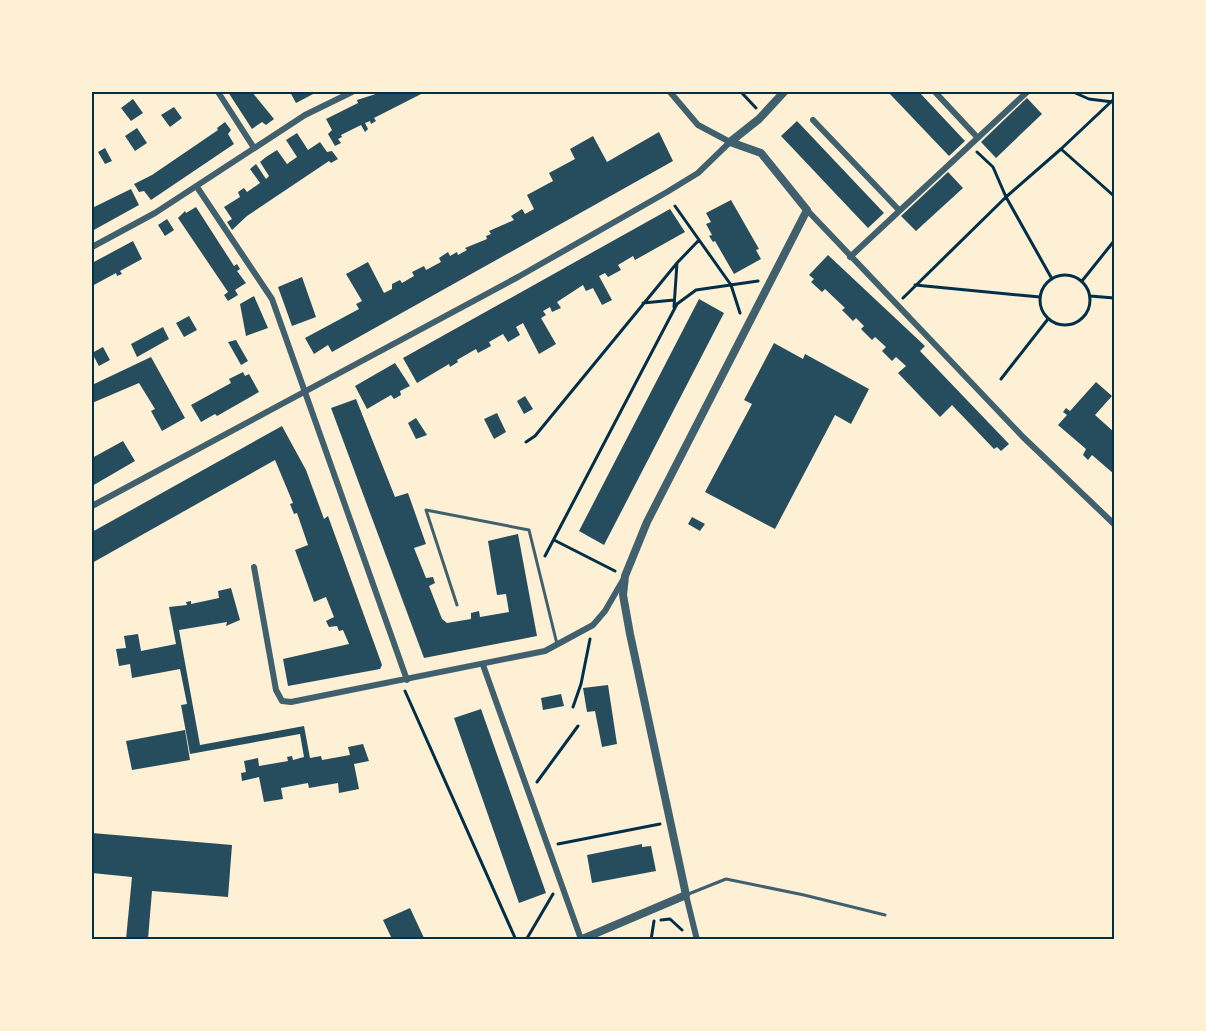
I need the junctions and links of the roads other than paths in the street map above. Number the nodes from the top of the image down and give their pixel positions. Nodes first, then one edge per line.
1 (218, 92) edge
2 (352, 92) edge
3 (670, 92) edge
4 (784, 92) edge
5 (935, 92) edge
6 (1027, 92) edge
7 (813, 120) dead end
8 (977, 137) junction
9 (730, 142) junction
10 (254, 148) junction
11 (197, 187) junction
12 (898, 209) junction
13 (807, 210) junction
14 (92, 247) edge
15 (850, 257) junction
16 (305, 392) junction
17 (92, 506) edge
18 (1114, 524) edge
19 (254, 567) dead end
20 (625, 576) junction
21 (456, 605) dead end
22 (557, 646) junction
23 (483, 665) junction
24 (404, 680) junction
25 (686, 895) junction
26 (885, 915) dead end
27 (580, 939) edge
28 (697, 939) edge

1 - 10 street
2 - 10 street
3 - 9 street
4 - 9 street
5 - 8 street
6 - 8 street
7 - 12 street
8 - 12 street
9 - 13 street
9 - 16 street
10 - 11 street
11 - 14 street
11 - 16 street
12 - 15 street
13 - 15 street
13 - 20 street
15 - 18 street
16 - 17 street
16 - 24 street
19 - 24 street
20 - 22 street
20 - 25 street
21 - 22 lane
22 - 23 street
23 - 24 street
23 - 27 street
25 - 26 lane
25 - 27 street
25 - 28 street

